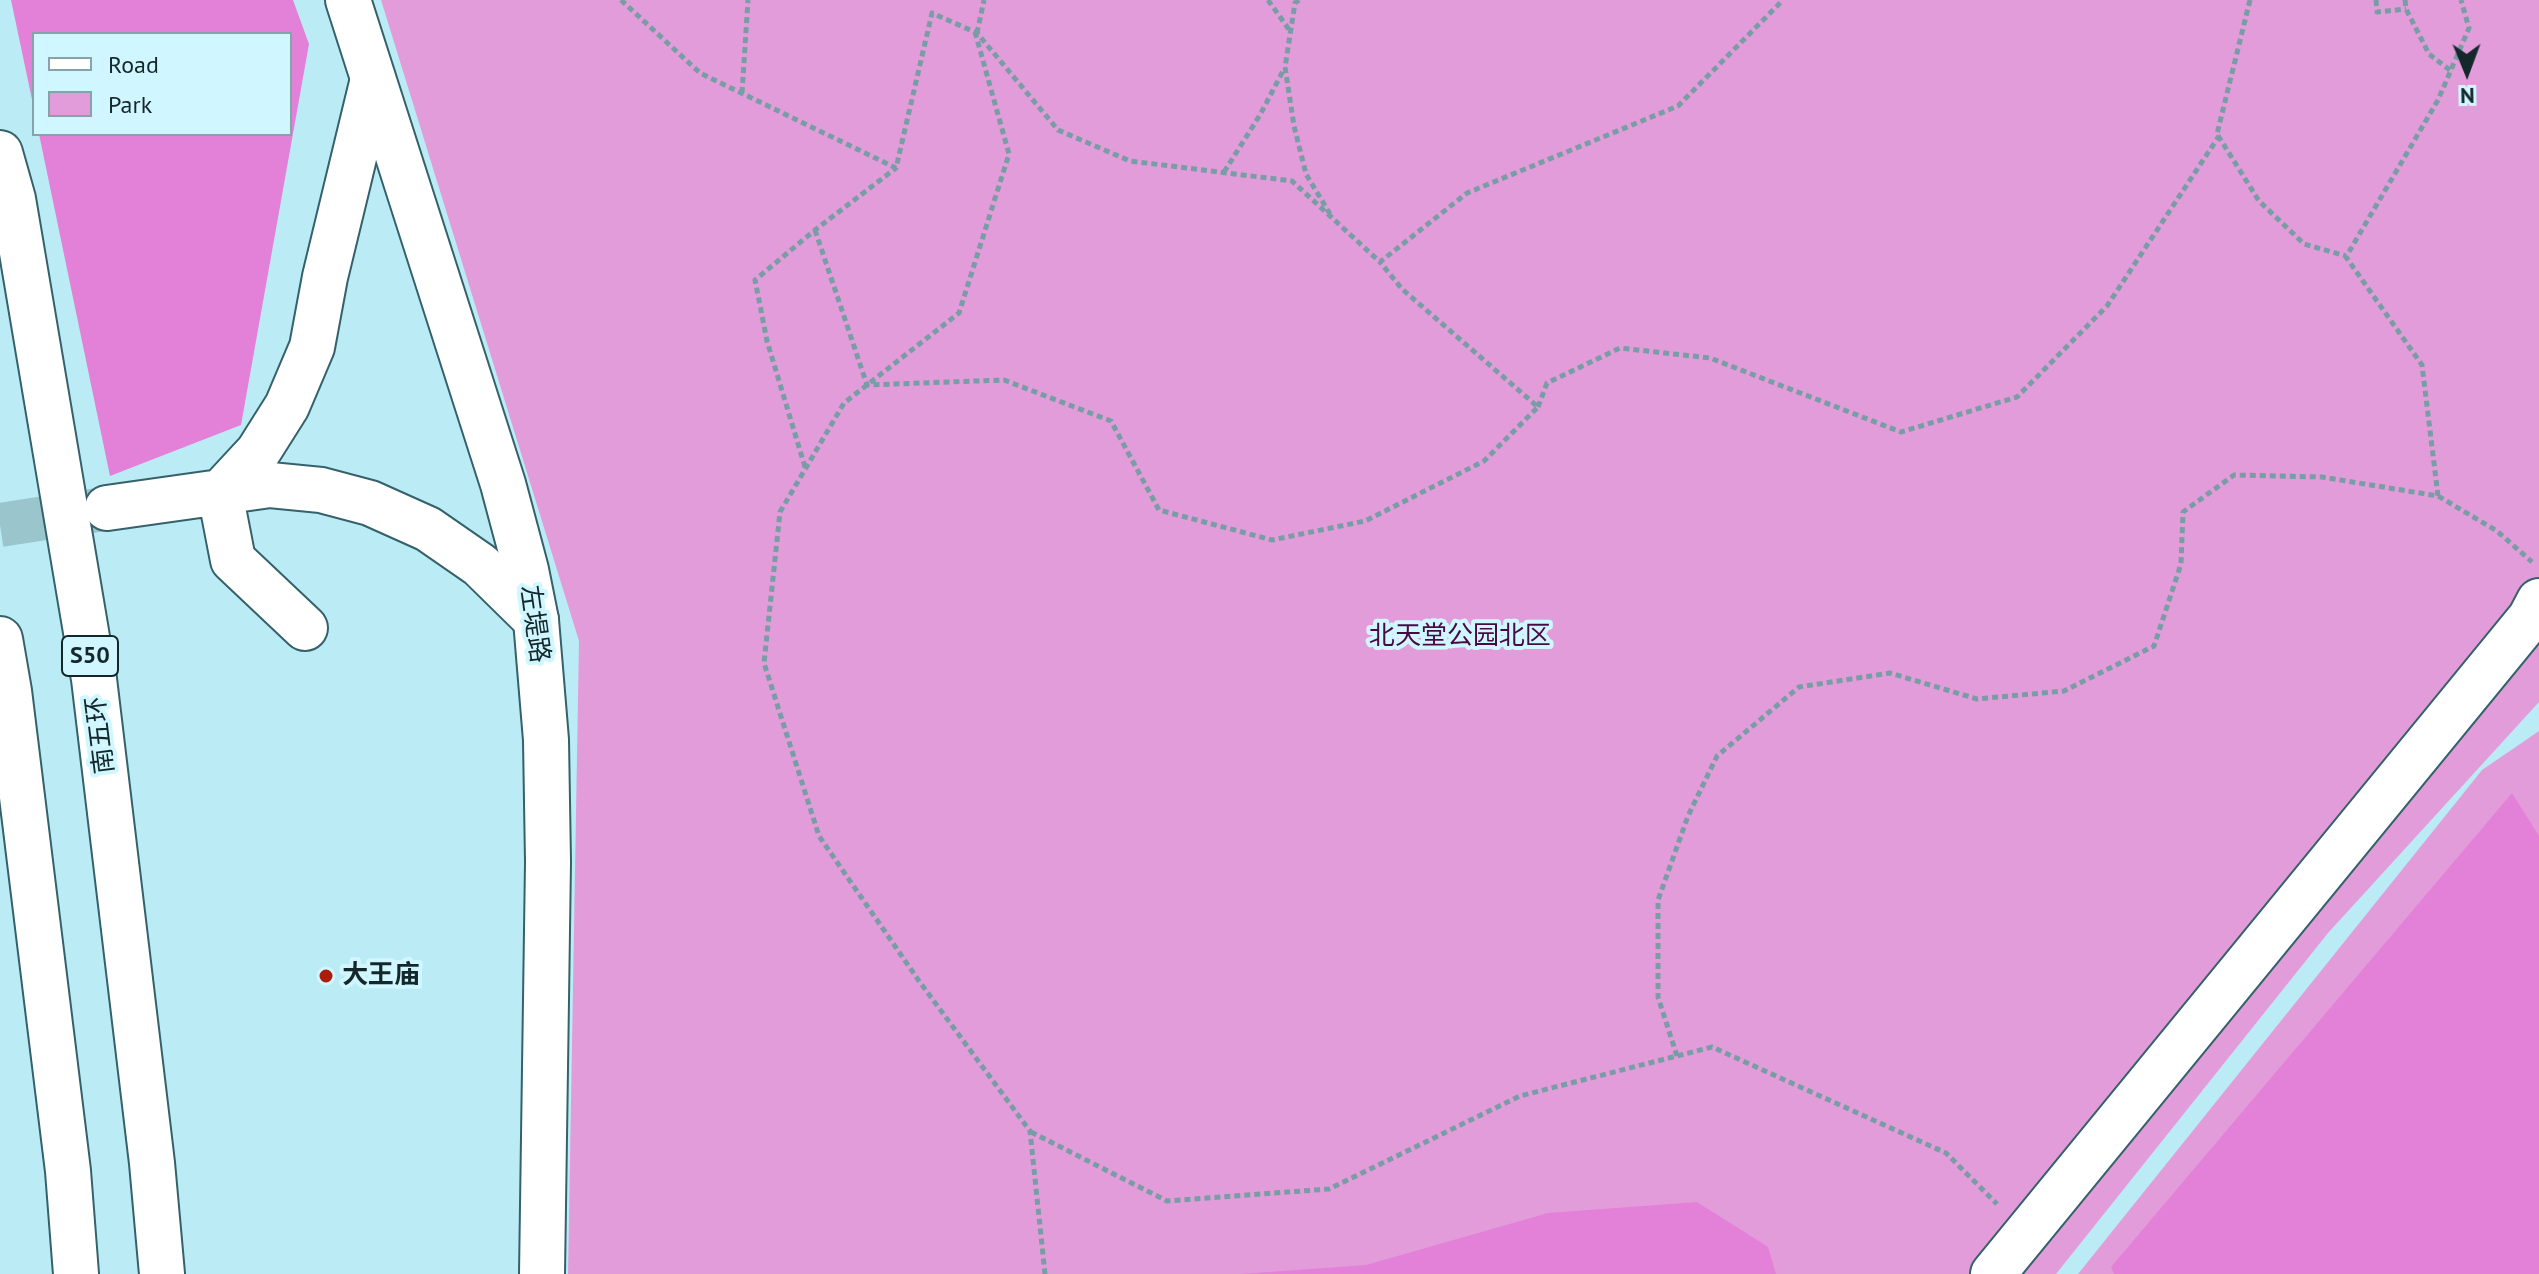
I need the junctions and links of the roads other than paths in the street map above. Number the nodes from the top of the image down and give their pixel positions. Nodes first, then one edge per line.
1 (348, 0) edge
2 (373, 79) junction
3 (0, 153) edge
4 (220, 493) junction
5 (107, 508) tunnel mouth
6 (2539, 601) edge
7 (536, 620) junction
8 (305, 628) dead end
9 (0, 639) edge
10 (76, 1274) edge
11 (162, 1274) edge
12 (542, 1274) edge
13 (1993, 1274) edge

1 - 2 main road, 左堤路
2 - 4 main road
2 - 7 main road, 左堤路
3 - 11 main road, 南五环 / S50
4 - 5 main road
4 - 7 main road
4 - 8 main road
6 - 13 main road
7 - 12 main road, 左堤路
9 - 10 main road

